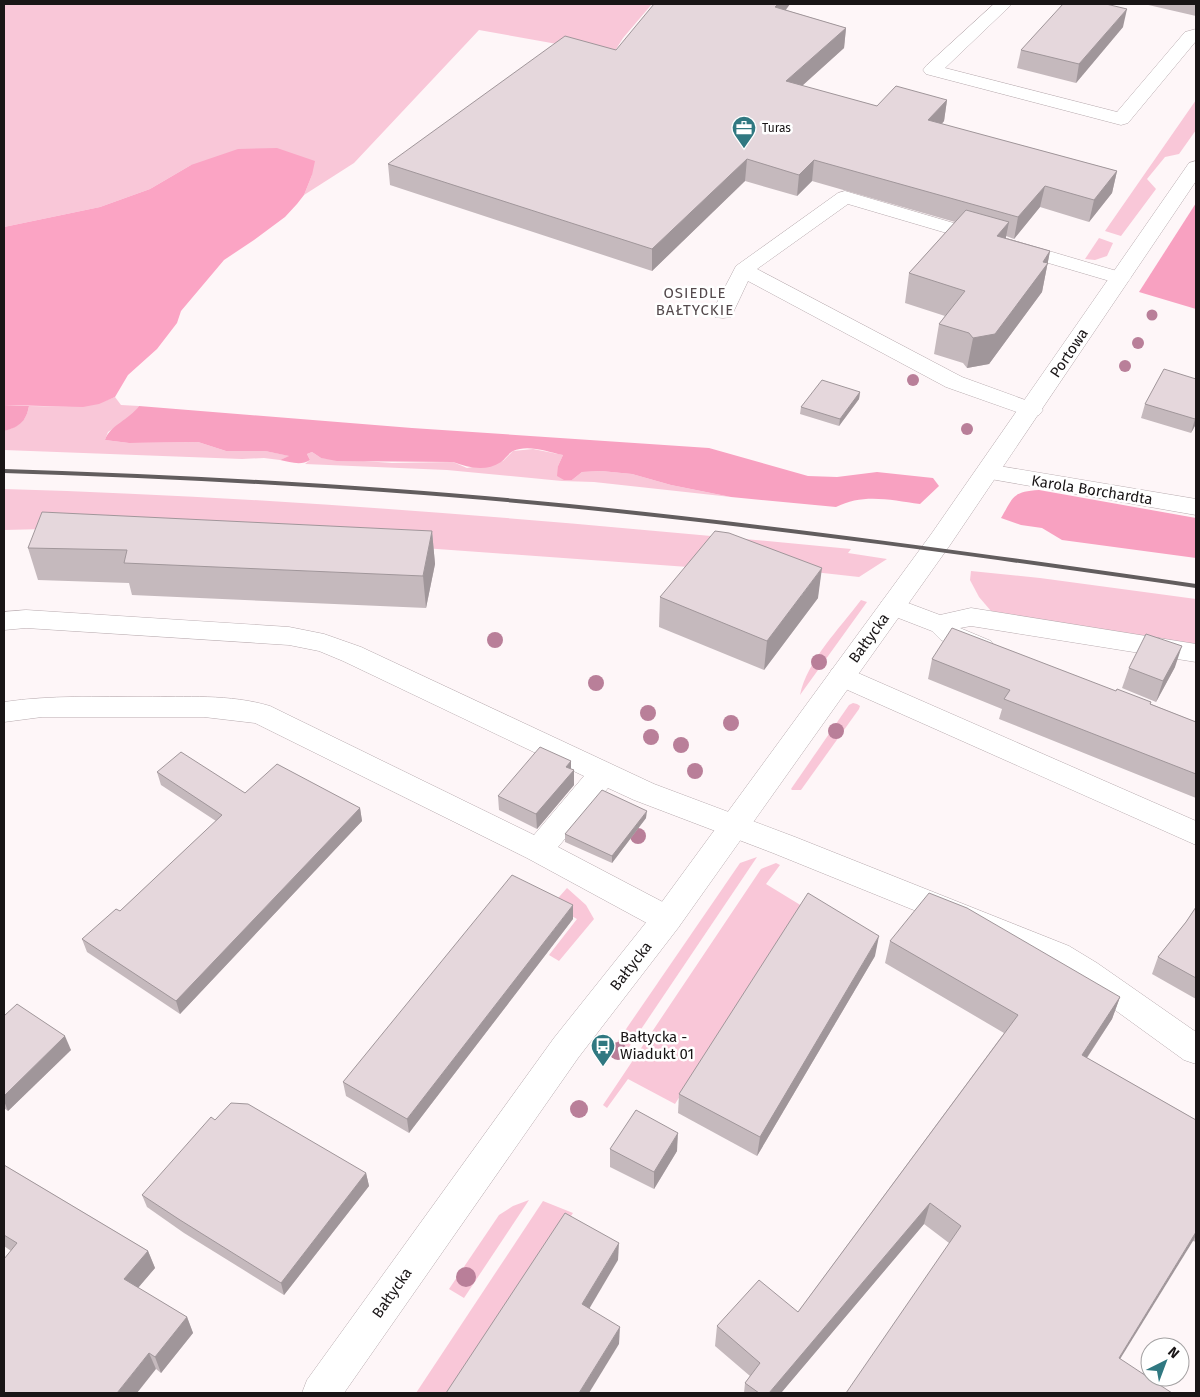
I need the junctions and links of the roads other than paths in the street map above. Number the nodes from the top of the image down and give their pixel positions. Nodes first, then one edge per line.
1 (1004, 4) edge
2 (1196, 34) edge
3 (1196, 167) edge
4 (743, 270) junction
5 (1120, 278) junction
6 (723, 312) dead end
7 (1031, 410) junction
8 (987, 472) junction
9 (1196, 507) edge
10 (940, 538) joint
11 (892, 606) junction
12 (4, 621) edge
13 (941, 625) junction
14 (1196, 653) edge
15 (1001, 656) edge
16 (842, 676) junction
17 (4, 712) edge
18 (604, 773) junction
19 (734, 826) junction
20 (1196, 834) edge
21 (538, 850) junction
22 (667, 919) junction
23 (1196, 1050) edge
24 (321, 1393) edge

1 - 2 main road
3 - 5 main road, Portowa
4 - 5 main road
4 - 6 main road
4 - 7 main road
5 - 7 main road, Portowa
7 - 8 main road, Portowa
8 - 9 main road, Karola Borchardta
8 - 10 main road, Portowa
10 - 11 main road, Bałtycka
11 - 13 main road
11 - 16 main road, Bałtycka
12 - 18 main road
13 - 14 main road
13 - 15 main road
16 - 19 main road, Bałtycka
16 - 20 main road
17 - 21 main road
18 - 19 main road
18 - 21 main road
19 - 22 main road, Bałtycka
19 - 23 main road
21 - 22 main road
22 - 24 main road, Bałtycka

